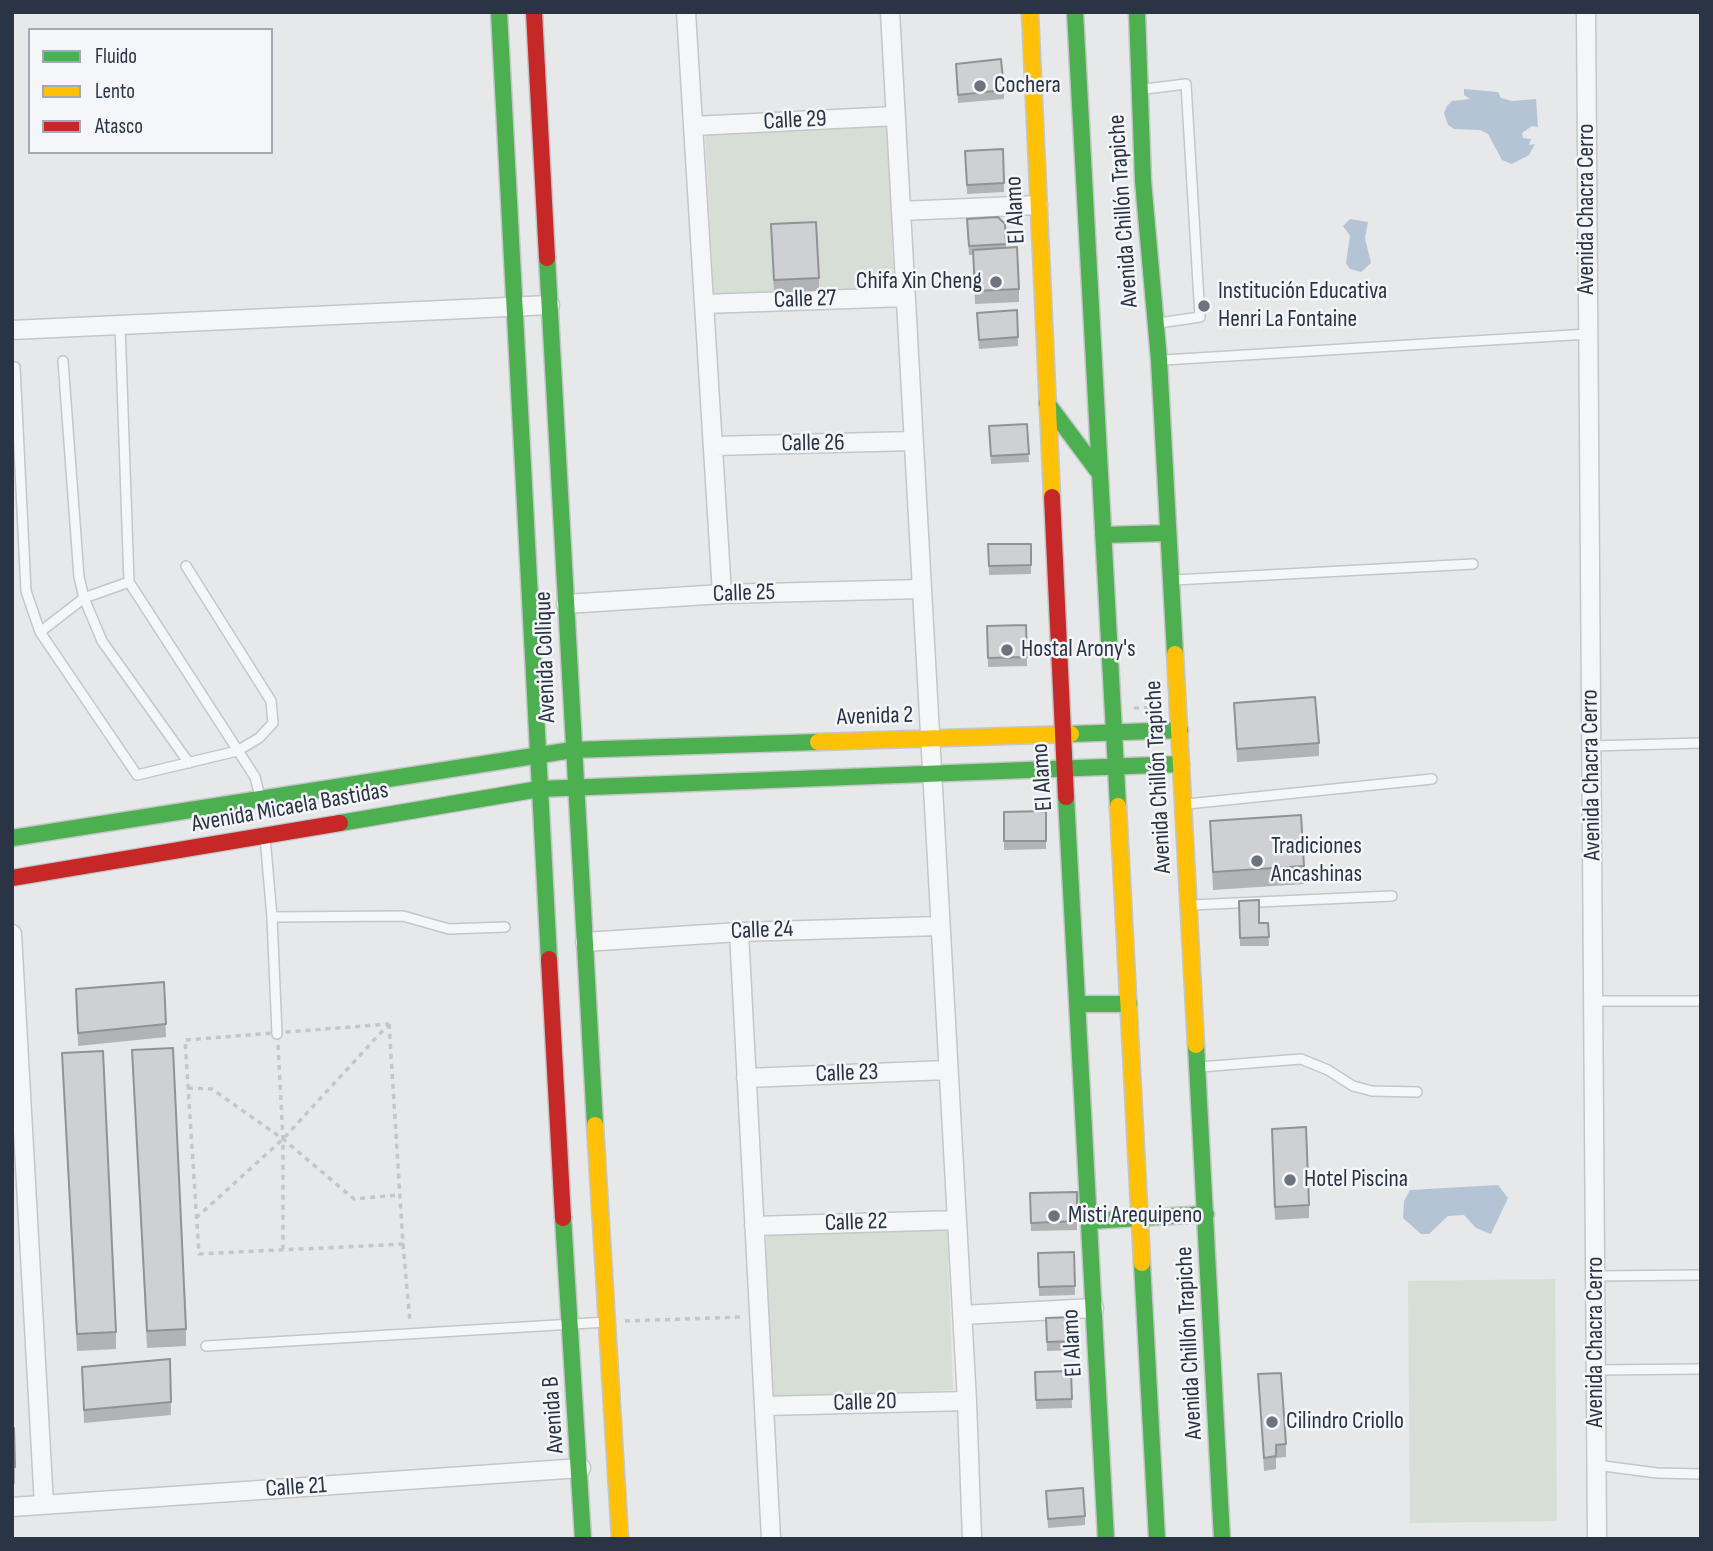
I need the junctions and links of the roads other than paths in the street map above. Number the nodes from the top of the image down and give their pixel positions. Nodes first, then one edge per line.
1 (499, 12) edge
2 (534, 12) edge
3 (686, 12) edge
4 (890, 12) edge
5 (1030, 12) edge
6 (1075, 12) edge
7 (1137, 12) edge
8 (1586, 12) edge
9 (1139, 89) junction
10 (896, 116) junction
11 (693, 126) junction
12 (1038, 205) junction
13 (901, 211) junction
14 (906, 296) junction
15 (704, 304) junction
16 (550, 305) junction
17 (516, 307) junction
18 (1154, 324) junction
19 (120, 325) junction
20 (12, 330) edge
21 (1588, 334) junction
22 (1158, 360) junction
23 (64, 361) dead end
24 (15, 367) dead end
25 (1047, 403) junction
26 (913, 441) junction
27 (713, 446) junction
28 (1100, 474) junction
29 (1168, 533) junction
30 (1103, 536) junction
31 (1473, 564) dead end
32 (186, 566) dead end
33 (1171, 580) junction
34 (129, 582) junction
35 (921, 589) junction
36 (722, 594) junction
37 (84, 598) junction
38 (566, 604) junction
39 (40, 632) junction
40 (1180, 730) junction
41 (1114, 732) junction
42 (1063, 734) junction
43 (929, 738) junction
44 (1701, 743) edge
45 (1592, 746) junction
46 (572, 750) junction
47 (237, 751) junction
48 (538, 754) junction
49 (189, 763) junction
50 (1181, 764) junction
51 (1116, 767) junction
52 (1065, 769) junction
53 (437, 771) junction
54 (931, 773) junction
55 (1432, 779) dead end
56 (575, 786) junction
57 (540, 789) junction
58 (447, 804) junction
59 (1184, 805) junction
60 (263, 817) junction
61 (12, 838) edge
62 (12, 878) edge
63 (1392, 896) dead end
64 (1189, 905) junction
65 (272, 917) junction
66 (505, 926) dead end
67 (939, 926) junction
68 (739, 932) junction
69 (12, 934) edge
70 (584, 942) junction
71 (1594, 1001) junction
72 (1701, 1001) edge
73 (1078, 1004) junction
74 (1129, 1004) junction
75 (277, 1034) road end
76 (1198, 1067) junction
77 (947, 1070) junction
78 (747, 1078) junction
79 (1417, 1093) dead end
80 (1206, 1214) junction
81 (1140, 1217) junction
82 (957, 1220) junction
83 (1090, 1220) junction
84 (754, 1226) junction
85 (1701, 1275) edge
86 (1595, 1276) junction
87 (1094, 1308) junction
88 (962, 1315) junction
89 (608, 1321) junction
90 (571, 1326) junction
91 (206, 1346) dead end
92 (1701, 1369) edge
93 (1596, 1370) junction
94 (967, 1401) junction
95 (764, 1406) junction
96 (1596, 1465) junction
97 (580, 1468) junction
98 (1701, 1474) edge
99 (44, 1505) junction
100 (12, 1507) edge
101 (583, 1539) edge
102 (620, 1539) edge
103 (771, 1539) edge
104 (971, 1539) edge
105 (1107, 1539) edge
106 (1157, 1539) edge
107 (1222, 1539) edge
108 (1597, 1539) edge

1 - 17 main road, Avenida B
2 - 16 main road, Avenida Collique
3 - 11 street
4 - 10 street
5 - 12 main road, El Alamo
6 - 28 main road, Avenida Chillón Trapiche
7 - 9 main road, Avenida Chillón Trapiche
8 - 21 street, Avenida Chacra Cerro
9 - 18 main road, Avenida Chillón Trapiche
9 - 18 lane
10 - 11 street, Calle 29
10 - 13 street
11 - 15 street
12 - 13 street
12 - 25 main road, El Alamo
13 - 14 street
14 - 15 street, Calle 27
14 - 26 street
15 - 27 street
16 - 17 street
16 - 38 main road, Avenida Collique
17 - 19 street
17 - 48 main road, Avenida B
18 - 22 main road, Avenida Chillón Trapiche
19 - 20 street
19 - 34 lane
21 - 22 lane
21 - 45 street, Avenida Chacra Cerro
22 - 29 main road, Avenida Chillón Trapiche
23 - 37 lane
24 - 39 lane
25 - 28 main road
25 - 42 main road, El Alamo
26 - 27 street, Calle 26
26 - 35 street
27 - 36 street
28 - 30 main road, Avenida Chillón Trapiche
29 - 30 main road
29 - 33 main road, Avenida Chillón Trapiche
30 - 41 main road, Avenida Chillón Trapiche
31 - 33 lane
32 - 47 lane
33 - 40 main road, Avenida Chillón Trapiche
34 - 37 lane
34 - 47 lane
35 - 36 street, Calle 25
35 - 43 street
36 - 38 street, Calle 25
37 - 39 lane
37 - 49 lane
38 - 46 main road, Avenida Collique
39 - 49 lane
40 - 41 main road, Avenida 2
40 - 50 main road, Avenida Chillón Trapiche
41 - 42 main road, Avenida 2
41 - 51 main road, Avenida Chillón Trapiche
42 - 43 main road, Avenida 2
42 - 52 main road, El Alamo
43 - 46 main road, Avenida 2
43 - 54 street
44 - 45 lane
45 - 71 street, Avenida Chacra Cerro
46 - 48 main road, Avenida Micaela Bastidas
46 - 56 main road, Avenida Collique
47 - 49 lane
47 - 60 lane
48 - 53 main road, Avenida Micaela Bastidas
48 - 57 main road, Avenida B
50 - 51 main road
50 - 59 main road, Avenida Chillón Trapiche
51 - 52 main road
51 - 74 main road, Avenida Chillón Trapiche
52 - 54 main road
52 - 73 main road, El Alamo
53 - 58 main road
53 - 60 main road, Avenida Micaela Bastidas
54 - 56 main road
54 - 67 street
55 - 59 lane
56 - 57 main road, Avenida Micaela Bastidas
56 - 70 main road, Avenida Collique
57 - 58 main road, Avenida Micaela Bastidas
57 - 90 main road, Avenida B
58 - 60 main road, Avenida Micaela Bastidas
59 - 64 main road, Avenida Chillón Trapiche
60 - 61 main road, Avenida Micaela Bastidas
60 - 62 main road, Avenida Micaela Bastidas
60 - 65 lane
63 - 64 lane
64 - 76 main road, Avenida Chillón Trapiche
65 - 66 lane
65 - 75 lane
67 - 68 street, Calle 24
67 - 77 street
68 - 70 street, Calle 24
68 - 78 street
69 - 99 street
70 - 89 main road, Avenida Collique
71 - 72 lane
71 - 86 street, Avenida Chacra Cerro
73 - 74 main road
73 - 83 main road, El Alamo
74 - 81 main road, Avenida Chillón Trapiche
76 - 79 lane
76 - 80 main road, Avenida Chillón Trapiche
77 - 78 street, Calle 23
77 - 82 street
78 - 84 street
80 - 81 main road
80 - 107 main road, Avenida Chillón Trapiche
81 - 83 main road
81 - 106 main road, Avenida Chillón Trapiche
82 - 84 street, Calle 22
82 - 88 street
83 - 87 main road, El Alamo
84 - 95 street
85 - 86 lane
86 - 93 street, Avenida Chacra Cerro
87 - 88 street
87 - 105 main road, El Alamo
88 - 94 street
89 - 90 lane
89 - 102 main road
90 - 91 lane
90 - 97 main road, Avenida B
92 - 93 lane
93 - 96 street, Avenida Chacra Cerro
94 - 95 street, Calle 20
94 - 104 street
95 - 103 street
96 - 98 lane
96 - 108 street, Avenida Chacra Cerro
97 - 99 street, Calle 21
97 - 101 main road, Avenida B
99 - 100 street, Calle 21

